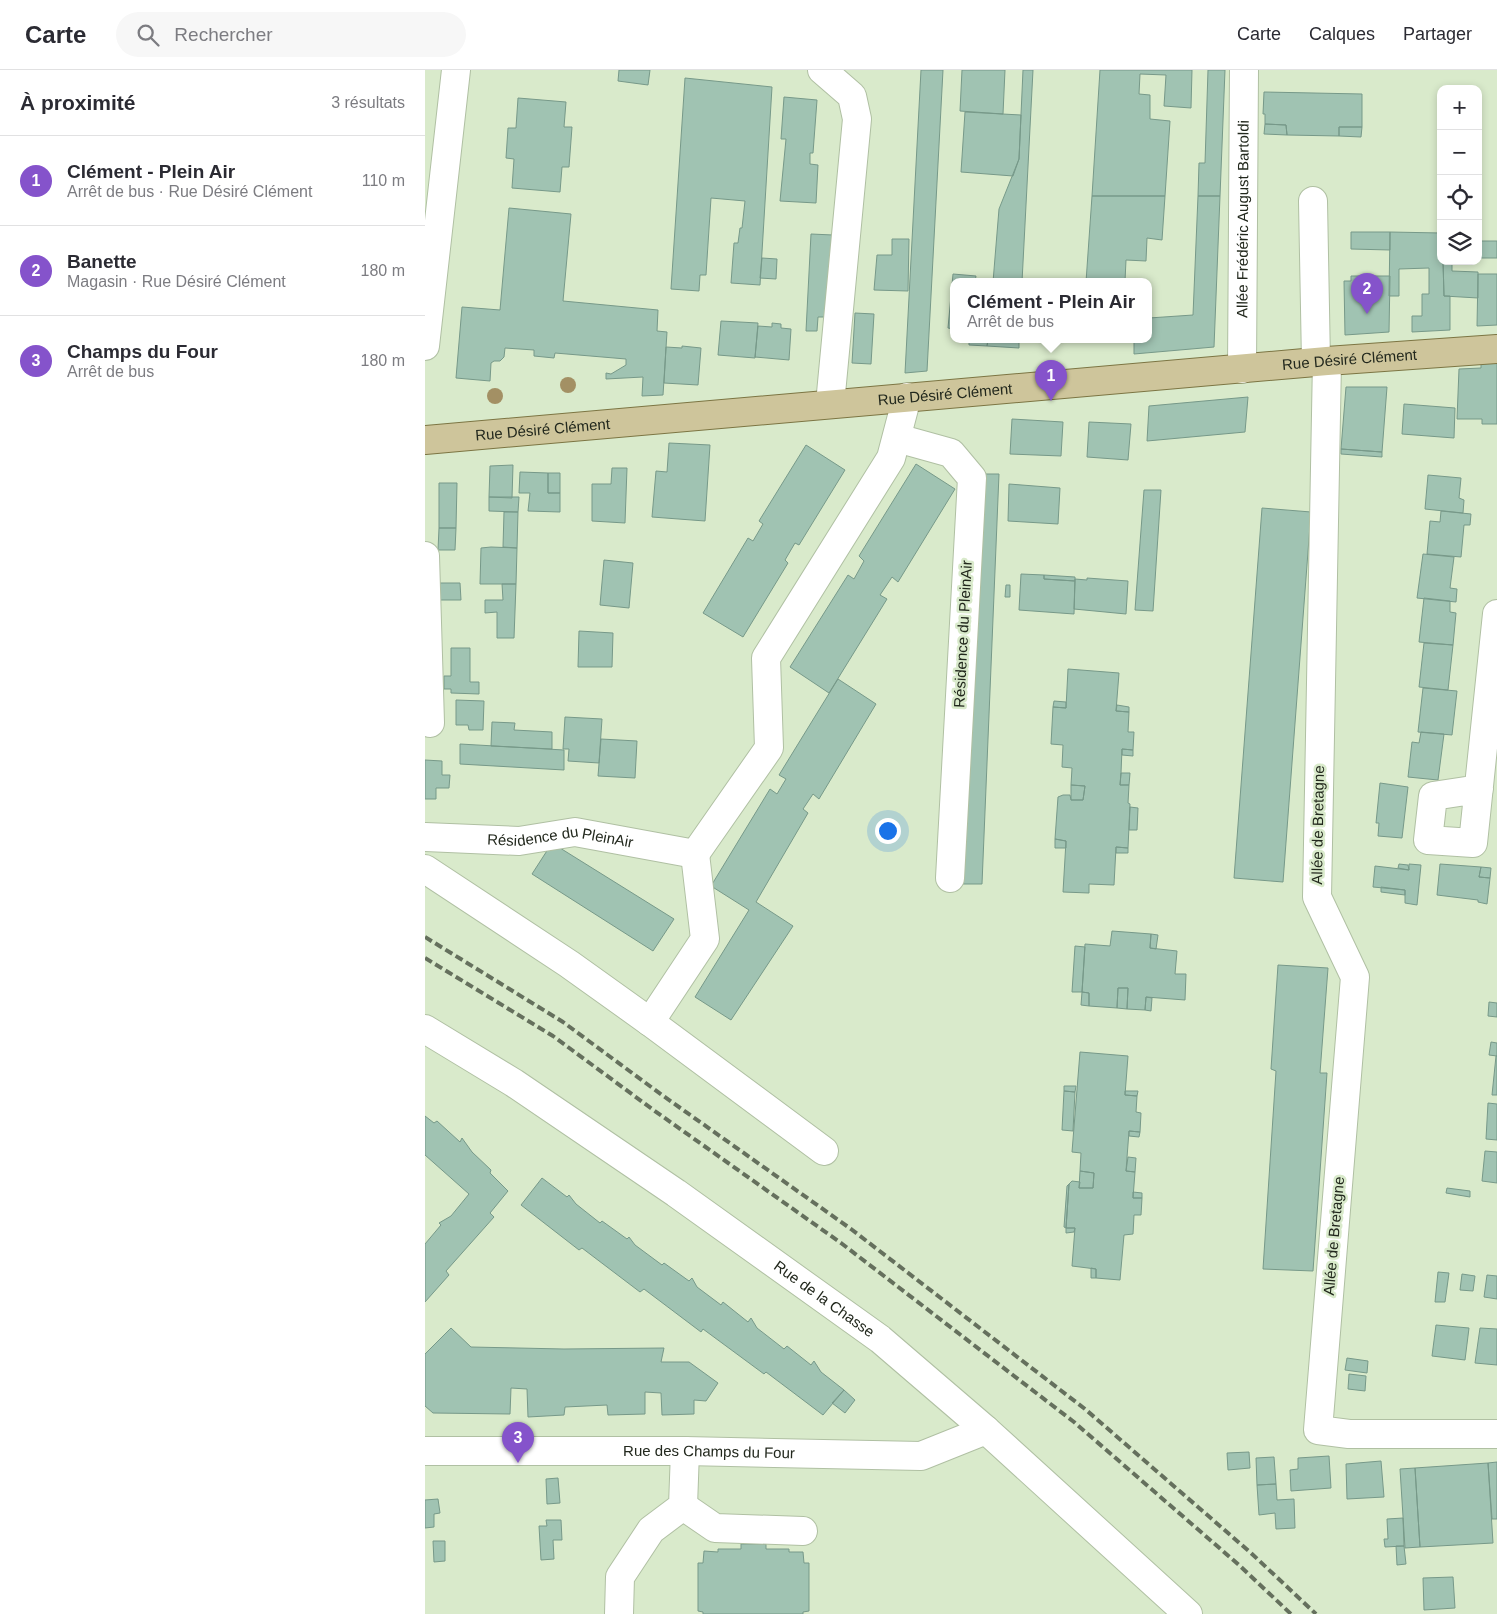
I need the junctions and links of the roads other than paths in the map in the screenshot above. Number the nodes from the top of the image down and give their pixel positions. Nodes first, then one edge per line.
1 (456, 70) edge
2 (822, 70) edge
3 (1245, 70) edge
4 (1313, 201) dead end
5 (425, 346) edge
6 (1497, 349) edge
7 (1321, 361) junction
8 (1241, 369) junction
9 (907, 398) junction
10 (830, 404) junction
11 (897, 438) junction
12 (425, 440) edge
13 (425, 556) edge
14 (1497, 614) edge
15 (430, 723) dead end
16 (1479, 789) dead end
17 (425, 836) edge
18 (695, 854) junction
19 (425, 869) edge
20 (950, 878) dead end
21 (649, 1022) junction
22 (425, 1029) edge
23 (824, 1151) dead end
24 (986, 1430) junction
25 (1497, 1434) edge
26 (425, 1451) edge
27 (685, 1451) junction
28 (683, 1506) junction
29 (803, 1531) dead end
30 (619, 1614) edge
31 (1189, 1614) edge

1 - 5 street
2 - 10 street
3 - 8 street, Allée Frédéric August Bartoldi
4 - 7 street, Allée de Bretagne
6 - 7 main road, Rue Désiré Clément
7 - 8 main road, Rue Désiré Clément
7 - 25 street, Allée de Bretagne
8 - 9 main road, Rue Désiré Clément
9 - 10 main road, Rue Désiré Clément
9 - 11 street
10 - 12 main road, Rue Désiré Clément
11 - 18 street
11 - 20 street, Résidence du PleinAir
13 - 15 street
14 - 16 street
17 - 18 street, Résidence du PleinAir
18 - 21 street
19 - 21 street
21 - 23 street
22 - 24 street, Rue de la Chasse
24 - 27 street, Rue des Champs du Four
24 - 31 street, Rue de la Chasse
26 - 27 street, Rue des Champs du Four
27 - 28 street
28 - 29 street
28 - 30 street

